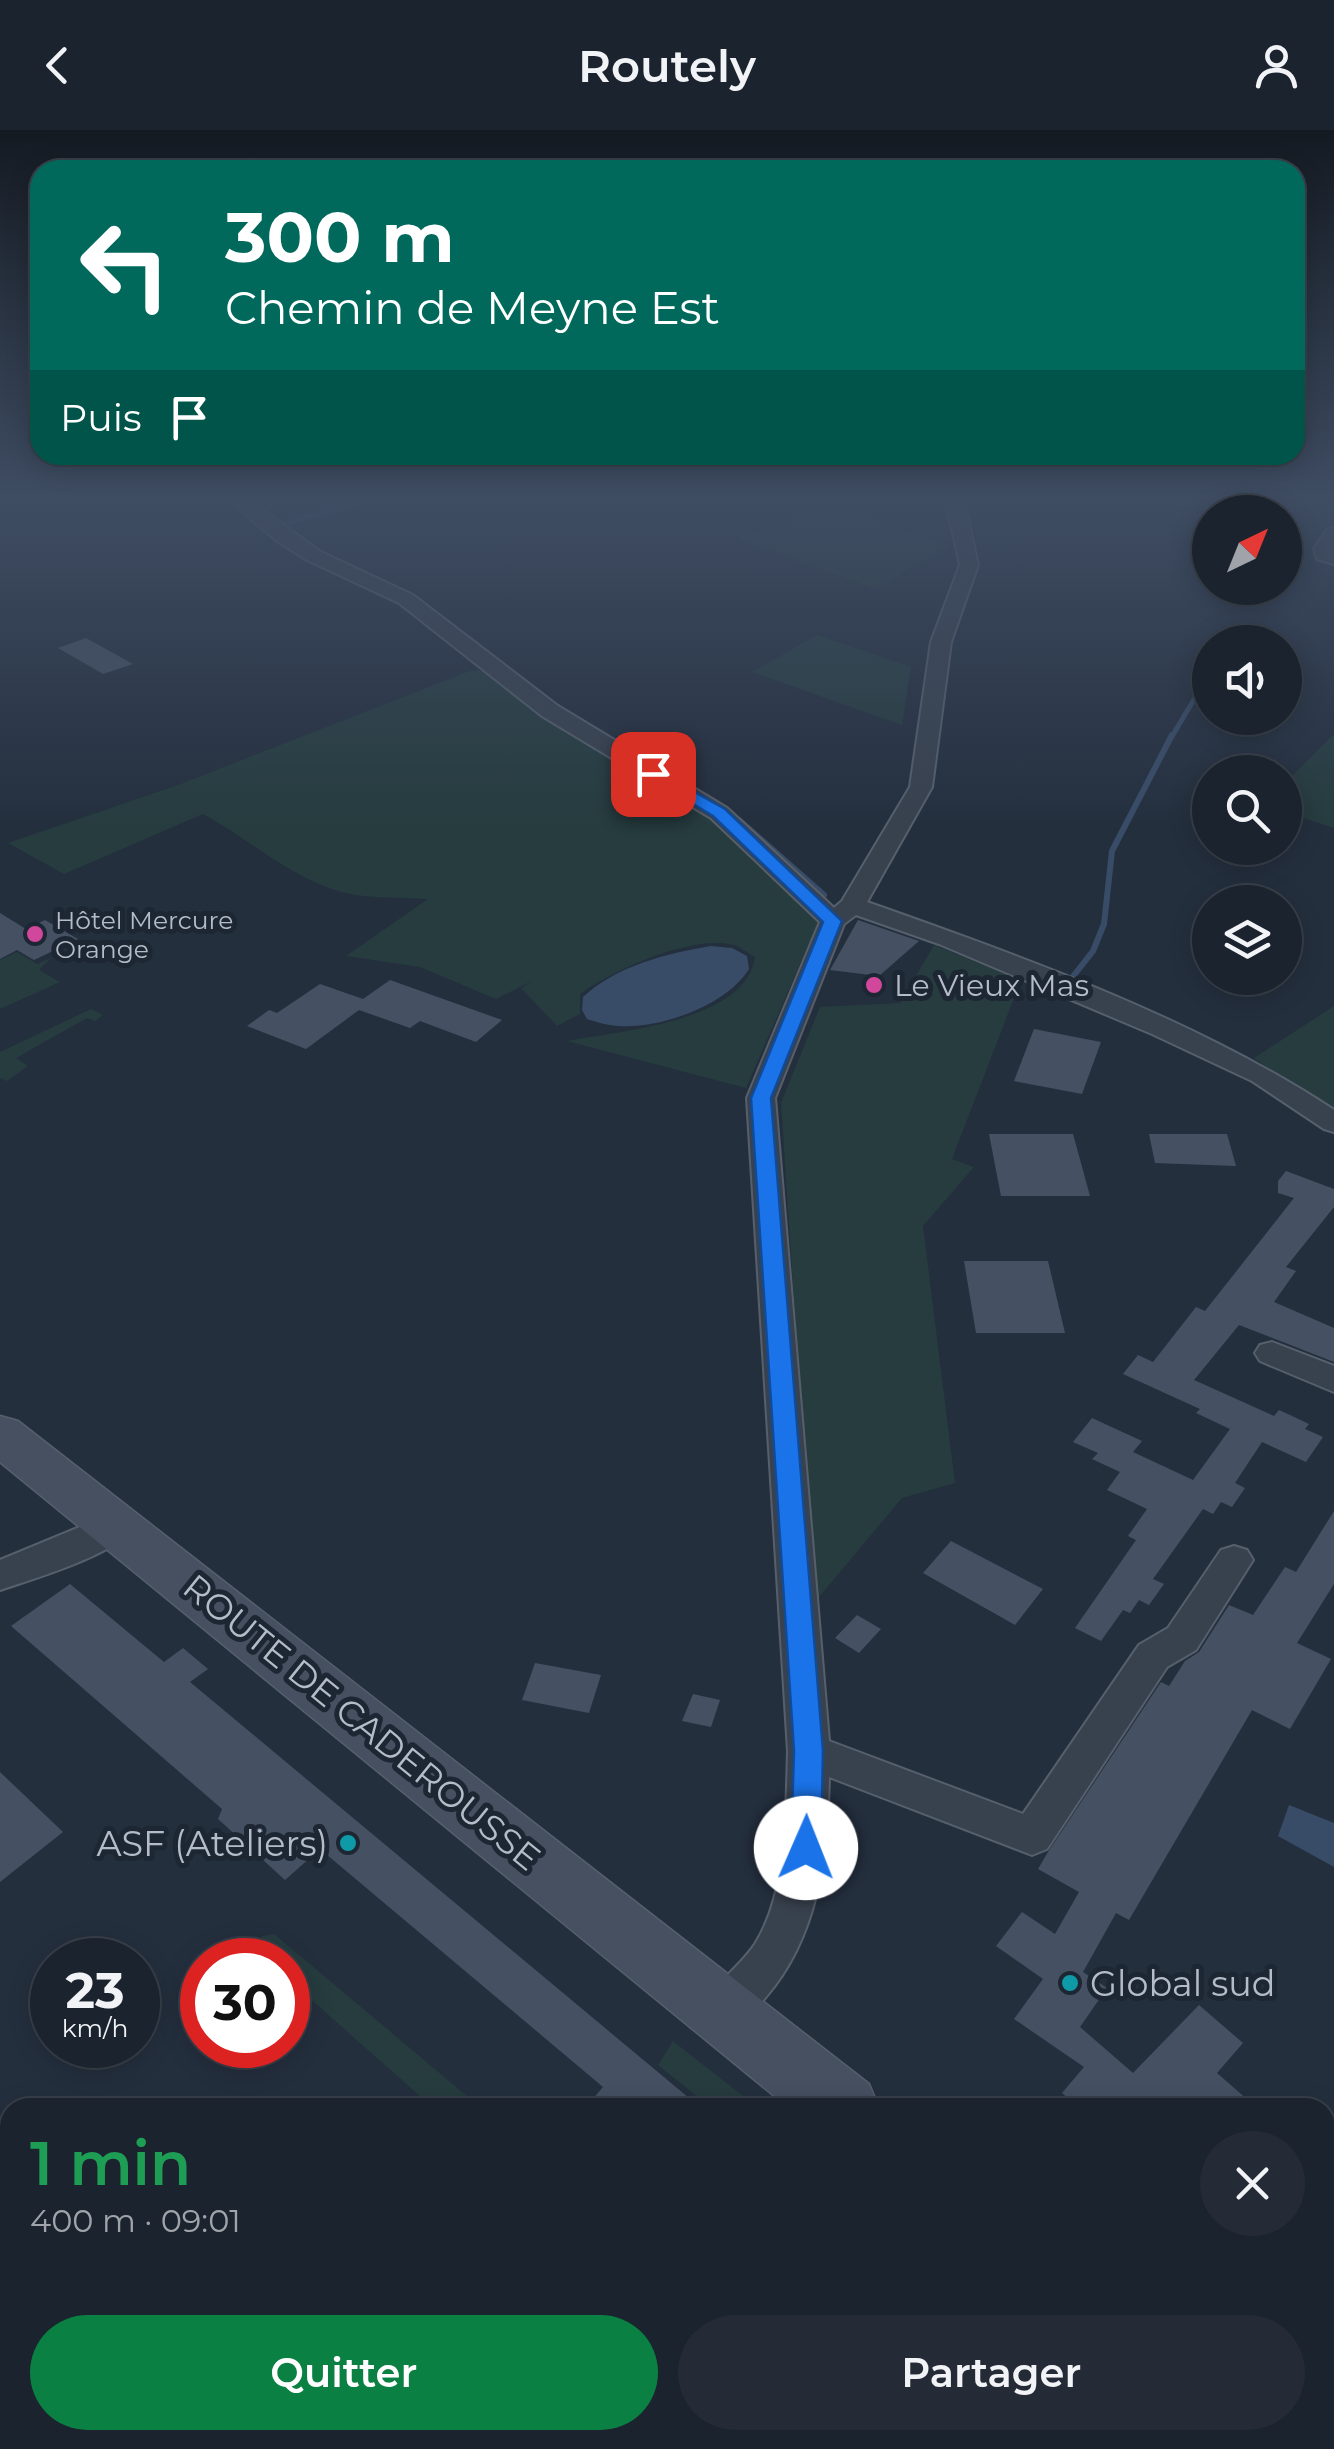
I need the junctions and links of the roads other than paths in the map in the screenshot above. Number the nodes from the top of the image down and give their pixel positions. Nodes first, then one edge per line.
1 (419, 609) edge
2 (953, 609) edge
3 (842, 913) junction
4 (1334, 1123) edge
5 (1272, 1353) dead end
6 (1334, 1380) edge
7 (0, 1434) edge
8 (116, 1526) junction
9 (1234, 1560) dead end
10 (0, 1575) edge
11 (808, 1751) junction
12 (724, 2011) junction
13 (832, 2098) edge

1 - 3 street
2 - 3 street
3 - 4 street
3 - 11 street
5 - 6 street
7 - 8 main road, ROUTE DE CADEROUSSE
8 - 10 street
8 - 12 main road, ROUTE DE CADEROUSSE
9 - 11 street
11 - 12 street
12 - 13 main road, ROUTE DE CADEROUSSE

